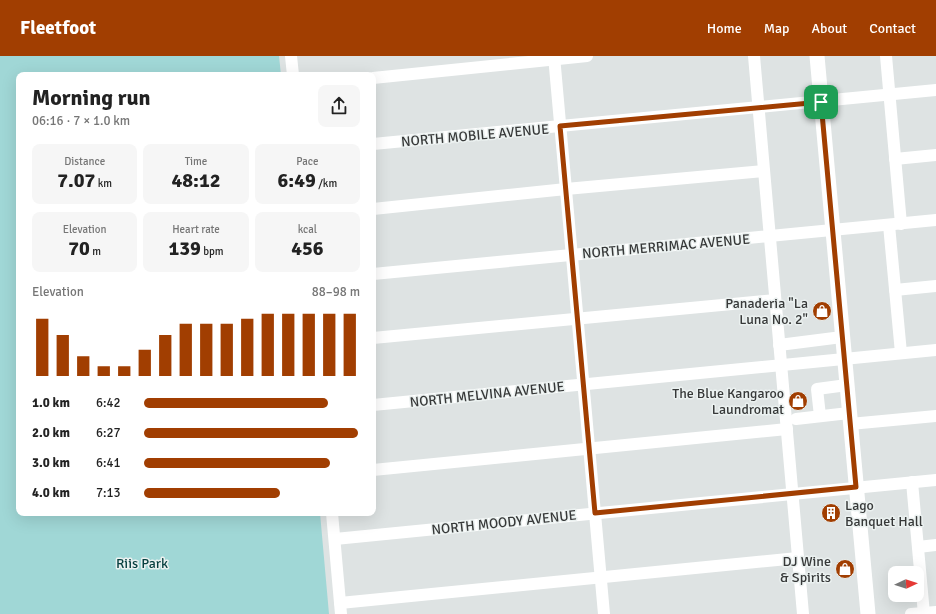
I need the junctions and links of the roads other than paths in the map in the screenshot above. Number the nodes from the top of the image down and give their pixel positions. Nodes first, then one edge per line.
1 (291, 56) edge
2 (587, 56) edge
3 (754, 56) edge
4 (817, 56) edge
5 (886, 56) edge
6 (554, 58) edge
7 (293, 72) edge
8 (376, 78) edge
9 (936, 90) edge
10 (889, 95) junction
11 (821, 102) junction
12 (758, 107) junction
13 (560, 126) junction
14 (376, 144) edge
15 (936, 155) edge
16 (895, 159) junction
17 (764, 171) junction
18 (566, 189) junction
19 (376, 209) edge
20 (936, 220) edge
21 (895, 224) junction
22 (833, 230) junction
23 (770, 236) junction
24 (572, 255) junction
25 (376, 274) edge
26 (936, 286) edge
27 (895, 290) junction
28 (775, 300) junction
29 (577, 319) junction
30 (842, 337) junction
31 (376, 338) edge
32 (779, 345) junction
33 (936, 350) edge
34 (901, 354) junction
35 (844, 359) junction
36 (781, 365) junction
37 (583, 384) junction
38 (847, 385) junction
39 (376, 405) edge
40 (820, 416) junction
41 (936, 416) edge
42 (850, 418) junction
43 (796, 419) dead end
44 (787, 429) junction
45 (589, 448) junction
46 (376, 470) edge
47 (936, 480) edge
48 (912, 482) junction
49 (856, 487) junction
50 (792, 494) junction
51 (595, 513) junction
52 (332, 516) edge
53 (334, 539) junction
54 (936, 545) edge
55 (918, 547) junction
56 (798, 558) junction
57 (600, 577) junction
58 (341, 608) edge
59 (923, 613) edge
60 (604, 614) edge
61 (803, 614) edge
62 (868, 614) edge
63 (911, 614) edge

1 - 7 street
2 - 6 street
3 - 12 street
4 - 11 main road
5 - 10 street
6 - 8 street
6 - 13 street
9 - 10 street, NORTH MOBILE AVENUE
10 - 11 street, NORTH MOBILE AVENUE
10 - 16 street
11 - 12 street, NORTH MOBILE AVENUE
11 - 22 main road
12 - 13 street, NORTH MOBILE AVENUE
12 - 17 street
13 - 14 street, NORTH MOBILE AVENUE
13 - 18 street
15 - 16 street
16 - 21 street
17 - 18 street
17 - 23 street
18 - 19 street
18 - 24 street
20 - 21 street, NORTH MERRIMAC AVENUE
21 - 22 street, NORTH MERRIMAC AVENUE
21 - 27 street
22 - 23 street, NORTH MERRIMAC AVENUE
22 - 30 main road
23 - 24 street, NORTH MERRIMAC AVENUE
23 - 28 street
24 - 25 street, NORTH MERRIMAC AVENUE
24 - 29 street
26 - 27 street
27 - 34 street
28 - 29 street
28 - 32 street
29 - 31 street
29 - 37 street
30 - 32 street
30 - 35 main road
32 - 36 street
33 - 34 street, NORTH MELVINA AVENUE
34 - 35 street, NORTH MELVINA AVENUE
35 - 36 street, NORTH MELVINA AVENUE
35 - 38 main road
36 - 37 street, NORTH MELVINA AVENUE
36 - 44 street
37 - 39 street, NORTH MELVINA AVENUE
37 - 45 street
38 - 40 street
38 - 42 main road
40 - 42 street
40 - 43 street
41 - 42 street
42 - 49 main road
44 - 45 street
44 - 50 street
45 - 46 street
45 - 51 street
47 - 48 street, NORTH MOODY AVENUE
48 - 49 street, NORTH MOODY AVENUE
48 - 55 street
49 - 50 street, NORTH MOODY AVENUE
49 - 62 main road
50 - 51 street, NORTH MOODY AVENUE
50 - 56 street
51 - 53 street, NORTH MOODY AVENUE
51 - 57 street
52 - 53 street
53 - 58 street
54 - 55 street
55 - 59 street
56 - 57 street
56 - 61 street
57 - 58 street
57 - 60 street
59 - 63 street

